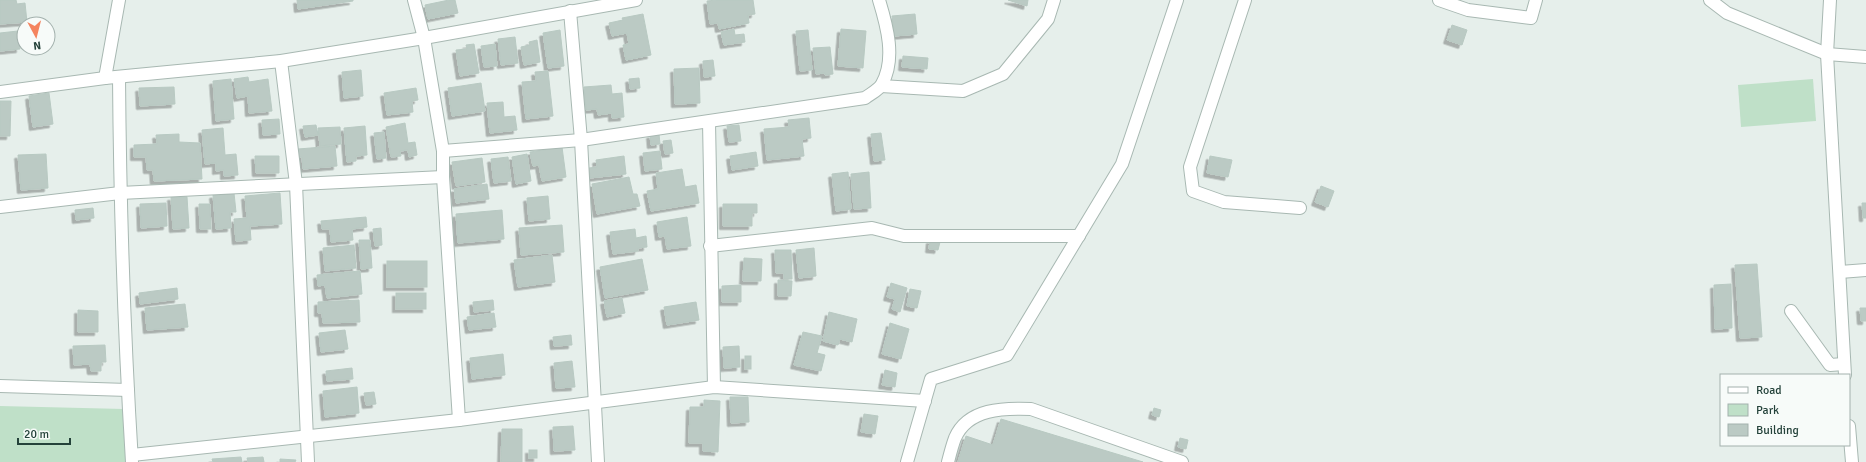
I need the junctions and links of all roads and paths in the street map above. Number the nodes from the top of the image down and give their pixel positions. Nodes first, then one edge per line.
1 (120, 0) edge
2 (414, 0) edge
3 (636, 0) edge
4 (879, 0) edge
5 (1054, 0) edge
6 (1177, 0) edge
7 (1244, 0) edge
8 (1439, 0) edge
9 (1536, 0) edge
10 (1710, 0) edge
11 (1830, 0) edge
12 (570, 11) junction
13 (424, 38) junction
14 (1827, 54) junction
15 (1866, 57) edge
16 (281, 61) junction
17 (119, 77) junction
18 (105, 78) junction
19 (881, 86) junction
20 (0, 92) edge
21 (709, 122) junction
22 (581, 140) junction
23 (443, 151) junction
24 (443, 177) junction
25 (296, 184) junction
26 (120, 193) junction
27 (0, 206) edge
28 (1300, 208) dead end
29 (1079, 236) junction
30 (710, 246) junction
31 (1866, 270) edge
32 (1840, 272) junction
33 (1791, 311) dead end
34 (1844, 369) edge
35 (0, 386) edge
36 (714, 387) junction
37 (128, 390) junction
38 (925, 401) junction
39 (594, 402) junction
40 (459, 420) junction
41 (307, 437) junction
42 (1850, 438) edge
43 (132, 458) edge
44 (308, 462) edge
45 (598, 462) edge
46 (907, 462) edge
47 (948, 462) edge
48 (1182, 462) edge
49 (1852, 462) edge

1 - 18 street
2 - 13 street
3 - 12 street
4 - 19 street
5 - 19 street
6 - 29 street
7 - 28 street
8 - 9 street
10 - 14 street
11 - 14 street
12 - 13 street
12 - 22 street
13 - 16 street
13 - 23 street
14 - 15 street
14 - 32 street
16 - 17 street
16 - 25 street
17 - 18 street
17 - 26 street
18 - 20 street
19 - 21 street
21 - 22 street
21 - 30 street
22 - 23 street
22 - 39 street
23 - 24 street
24 - 25 street
24 - 40 street
25 - 26 street
25 - 41 street
26 - 27 street
26 - 37 street
29 - 30 street
29 - 38 street
30 - 36 street
31 - 32 street
32 - 34 street
33 - 34 street
35 - 37 street
36 - 38 street
36 - 39 street
37 - 43 street
38 - 46 street
39 - 40 street
39 - 45 street
40 - 41 street
41 - 43 street
41 - 44 street
42 - 49 street
47 - 48 street

